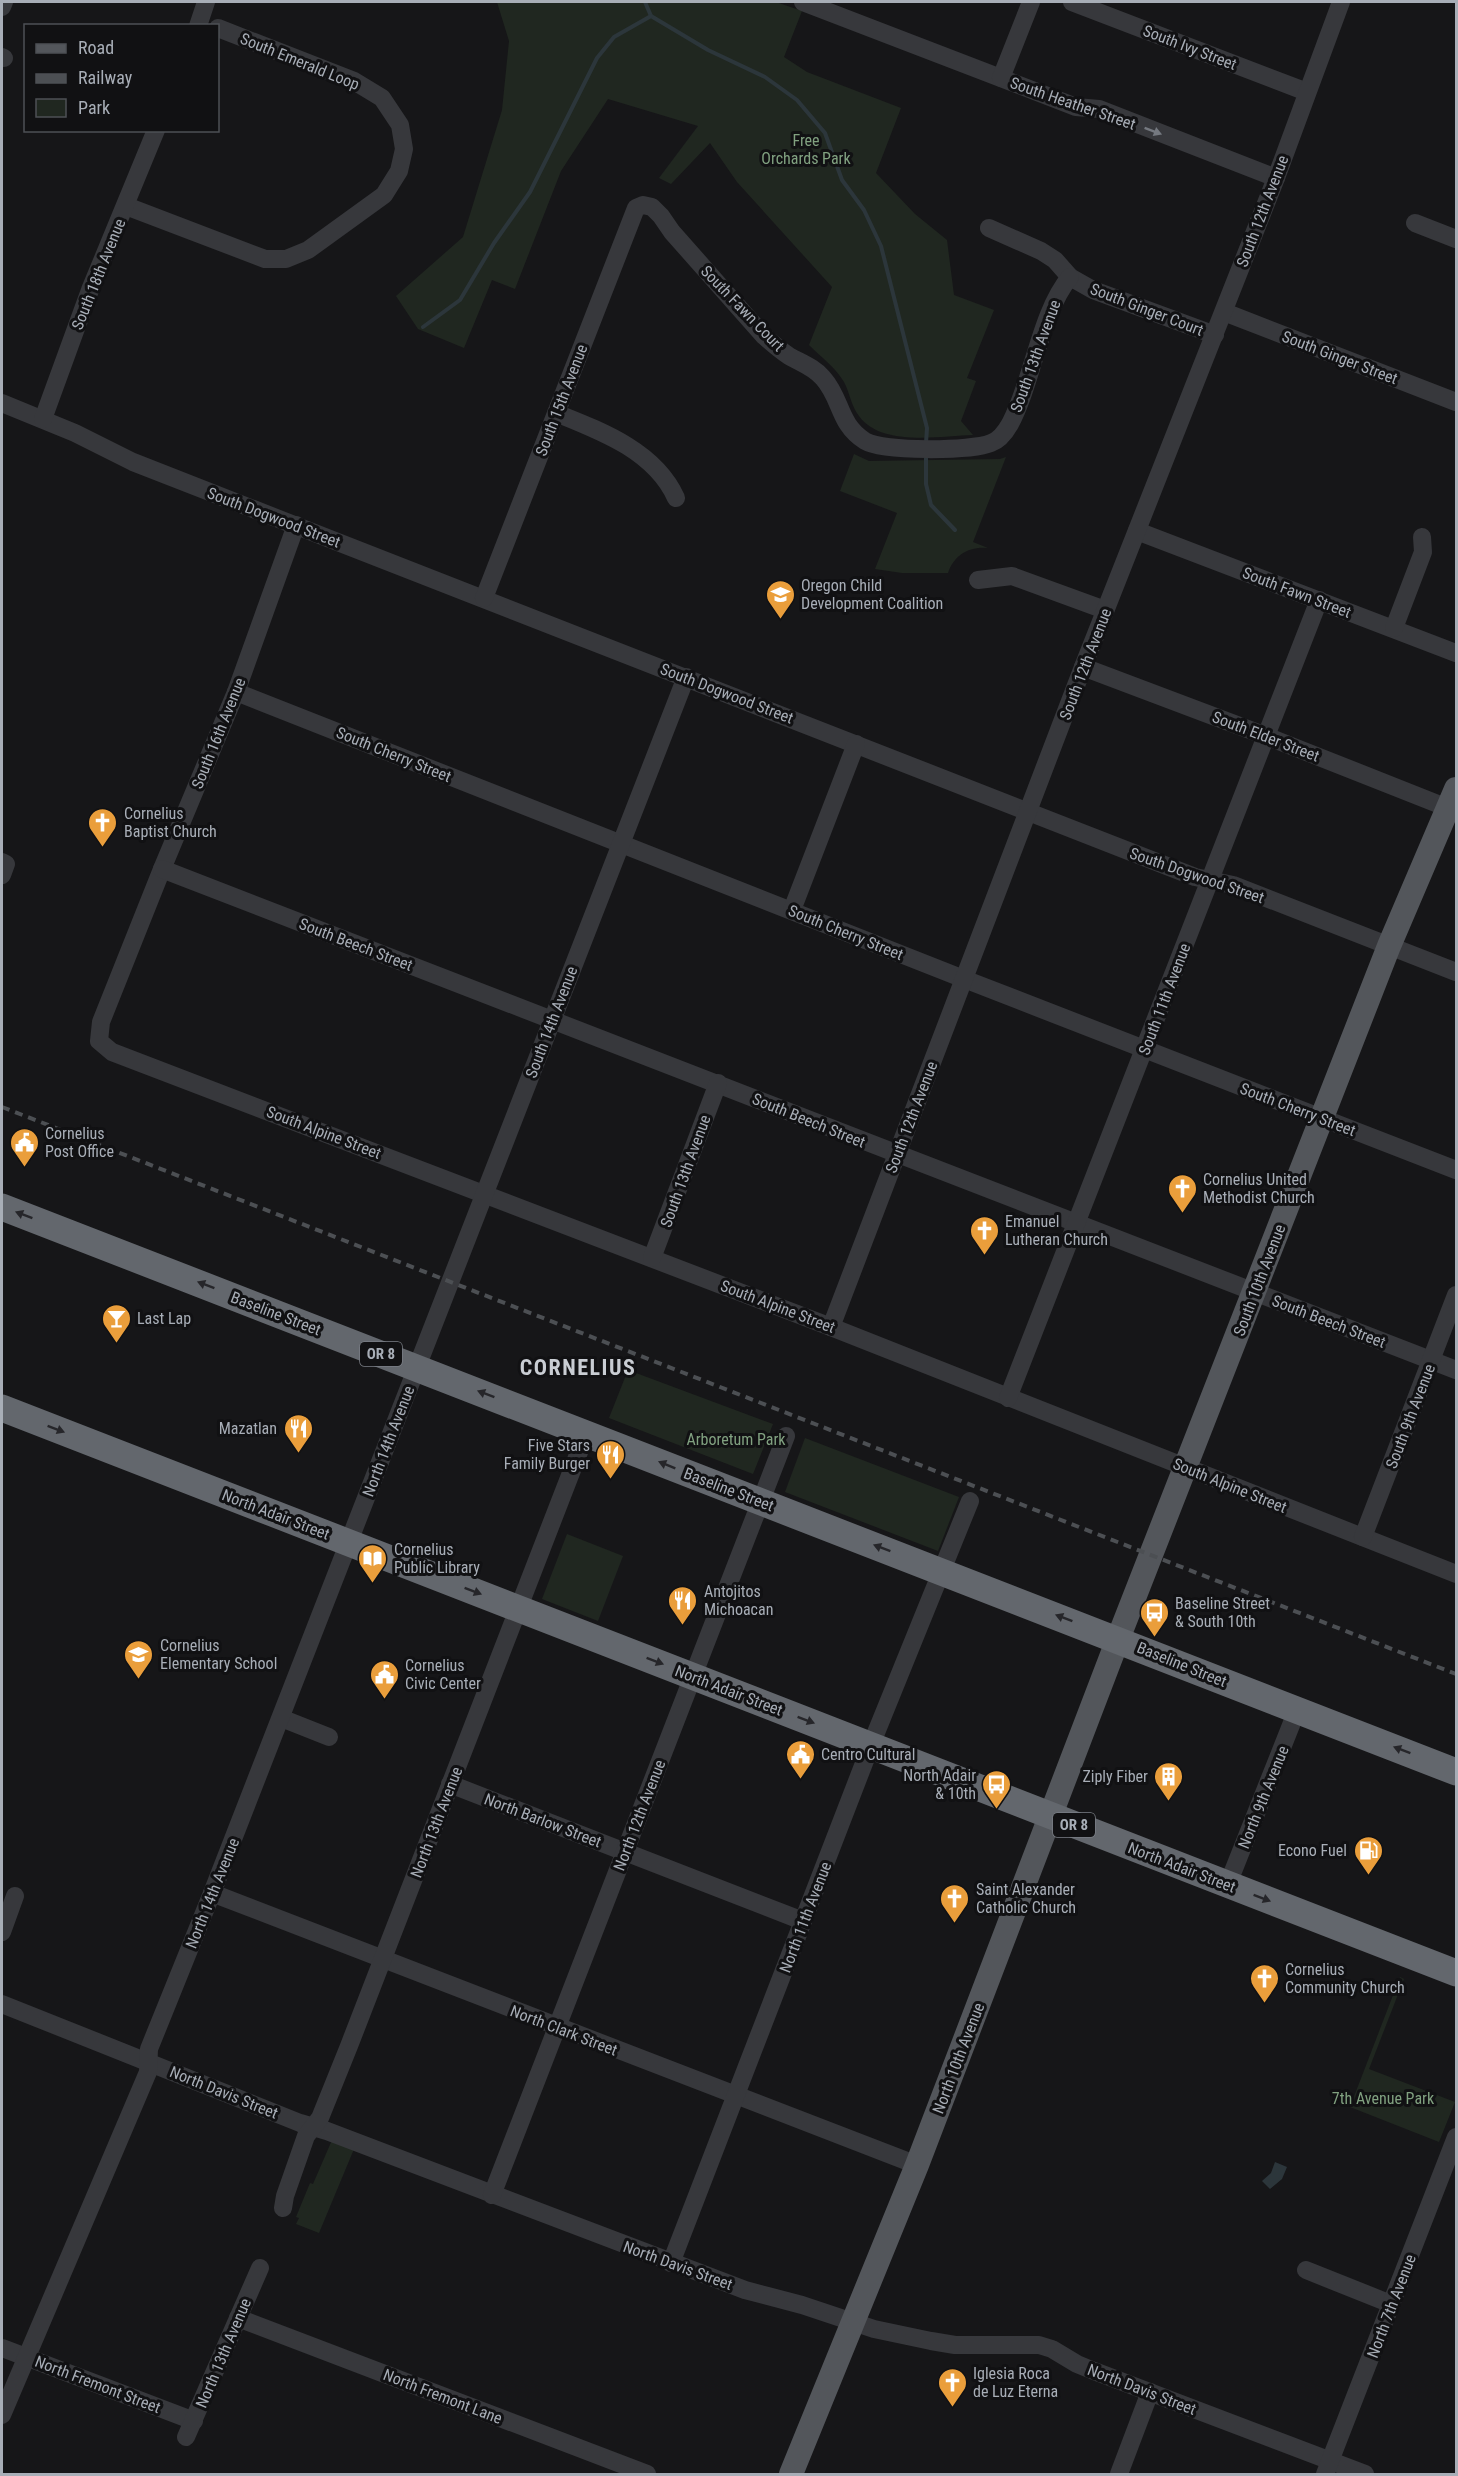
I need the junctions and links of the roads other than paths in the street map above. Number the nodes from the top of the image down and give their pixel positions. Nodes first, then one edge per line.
1 (4, 2) edge
2 (206, 2) edge
3 (803, 2) edge
4 (1032, 2) edge
5 (1072, 2) edge
6 (1341, 2) edge
7 (2, 7) edge
8 (203, 24) edge
9 (219, 28) edge
10 (1001, 78) junction
11 (1307, 92) junction
12 (155, 132) edge
13 (1276, 178) junction
14 (643, 205) joint
15 (126, 206) junction
16 (1415, 223) dead end
17 (989, 228) dead end
18 (1456, 239) edge
19 (1070, 277) junction
20 (1224, 312) junction
21 (1215, 335) junction
22 (1456, 402) edge
23 (2, 403) edge
24 (556, 413) junction
25 (42, 419) junction
26 (1001, 436) joint
27 (676, 498) dead end
28 (296, 525) junction
29 (1137, 531) junction
30 (1422, 537) dead end
31 (978, 580) dead end
32 (484, 598) junction
33 (1319, 600) junction
34 (1106, 610) junction
35 (1394, 628) junction
36 (1456, 653) edge
37 (1083, 667) junction
38 (686, 677) junction
39 (236, 692) junction
40 (1266, 736) junction
41 (856, 744) junction
42 (1452, 799) edge
43 (1028, 812) junction
44 (621, 845) junction
45 (162, 869) junction
46 (1209, 880) junction
47 (792, 910) junction
48 (1389, 946) junction
49 (1456, 972) edge
50 (964, 979) junction
51 (553, 1019) junction
52 (99, 1041) joint
53 (1144, 1049) junction
54 (718, 1083) junction
55 (1322, 1118) junction
56 (897, 1155) junction
57 (1456, 1170) edge
58 (485, 1194) junction
59 (2, 1207) edge
60 (1077, 1223) junction
61 (652, 1258) junction
62 (1254, 1292) junction
63 (1456, 1295) edge
64 (831, 1327) junction
65 (1431, 1360) junction
66 (417, 1368) junction
67 (1456, 1370) edge
68 (1008, 1398) junction
69 (2, 1408) edge
70 (586, 1434) junction
71 (786, 1436) dead end
72 (1186, 1467) junction
73 (970, 1501) dead end
74 (761, 1502) junction
75 (1363, 1538) junction
76 (349, 1542) junction
77 (942, 1572) junction
78 (1456, 1574) edge
79 (519, 1609) junction
80 (1118, 1639) junction
81 (693, 1676) junction
82 (1297, 1710) junction
83 (281, 1718) junction
84 (329, 1737) dead end
85 (871, 1745) junction
86 (1456, 1772) edge
87 (450, 1784) junction
88 (1051, 1816) junction
89 (625, 1851) junction
90 (1228, 1884) junction
91 (212, 1893) junction
92 (15, 1896) dead end
93 (803, 1921) junction
94 (2, 1932) edge
95 (384, 1960) junction
96 (1456, 1973) edge
97 (2, 2004) edge
98 (557, 2027) junction
99 (150, 2062) junction
100 (736, 2096) junction
101 (314, 2127) junction
102 (1456, 2138) edge
103 (917, 2164) junction
104 (492, 2195) junction
105 (283, 2208) dead end
106 (671, 2263) junction
107 (260, 2268) dead end
108 (1306, 2271) dead end
109 (1391, 2304) junction
110 (238, 2318) junction
111 (852, 2323) junction
112 (2, 2348) edge
113 (26, 2357) junction
114 (1150, 2392) junction
115 (2, 2415) edge
116 (190, 2429) joint
117 (1328, 2468) edge
118 (1119, 2474) edge
119 (647, 2475) edge
120 (791, 2475) edge
121 (1365, 2475) edge

1 - 7 street
2 - 8 street
3 - 10 street, South Heather Street
4 - 10 street
5 - 11 street, South Ivy Street
6 - 11 street, South 12th Avenue
9 - 15 street, South Emerald Loop
10 -> 13 street, South Heather Street
11 - 13 street, South 12th Avenue
12 - 15 street, South 18th Avenue
13 - 20 street, South 12th Avenue
14 - 24 street, South 15th Avenue
14 - 26 street, South Fawn Court
15 - 25 street, South 18th Avenue
16 - 18 street
17 - 19 street, South Ginger Court
19 - 21 street, South Ginger Court
19 - 26 street, South 13th Avenue
20 - 21 street, South 12th Avenue
20 - 22 street, South Ginger Street
21 - 29 street, South 12th Avenue
23 - 25 street, South Dogwood Street
24 - 27 street
24 - 32 street, South 15th Avenue
25 - 28 street, South Dogwood Street
28 - 32 street, South Dogwood Street
28 - 39 street, South 16th Avenue
29 - 33 street, South Fawn Street
29 - 34 street, South 12th Avenue
30 - 35 street
31 - 34 street
32 - 38 street, South Dogwood Street
33 - 35 street, South Fawn Street
33 - 40 street, South 11th Avenue
34 - 37 street, South 12th Avenue
35 - 36 street, South Fawn Street
37 - 40 street, South Elder Street
37 - 43 street, South 12th Avenue
38 - 41 street, South Dogwood Street
38 - 44 street, South 14th Avenue
39 - 44 street, South Cherry Street
39 - 45 street, South 16th Avenue
40 - 42 street, South Elder Street
40 - 46 street, South 11th Avenue
41 - 43 street, South Dogwood Street
41 - 47 street
42 - 48 main road, South 10th Avenue
43 - 46 street, South Dogwood Street
43 - 50 street, South 12th Avenue
44 - 47 street, South Cherry Street
44 - 51 street, South 14th Avenue
45 - 51 street, South Beech Street
45 - 52 street, South 16th Avenue
46 - 48 street, South Dogwood Street
46 - 53 street, South 11th Avenue
47 - 50 street, South Cherry Street
48 - 49 street, South Dogwood Street
48 - 55 main road, South 10th Avenue
50 - 53 street, South Cherry Street
50 - 56 street, South 12th Avenue
51 - 54 street, South Beech Street
51 - 58 street, South 14th Avenue
52 - 58 street, South Alpine Street
53 - 55 street, South Cherry Street
53 - 60 street, South 11th Avenue
54 - 56 street, South Beech Street
54 - 61 street, South 13th Avenue
55 - 57 street, South Cherry Street
55 - 62 main road, South 10th Avenue
56 - 60 street, South Beech Street
56 - 64 street, South 12th Avenue
58 - 61 street, South Alpine Street
58 - 66 street, South 14th Avenue
66 -> 59 highway, Baseline Street / OR 8
60 - 62 street, South Beech Street
60 - 68 street, South 11th Avenue
61 - 64 street, South Alpine Street
62 - 65 street, South Beech Street
62 - 72 main road, South 10th Avenue
63 - 65 street, South 9th Avenue
64 - 68 street, South Alpine Street
65 - 67 street, South Beech Street
65 - 75 street, South 9th Avenue
70 -> 66 highway, Baseline Street / OR 8
66 - 76 street, North 14th Avenue
68 - 72 street, South Alpine Street
69 -> 76 highway, North Adair Street / OR 8
74 -> 70 highway, Baseline Street / OR 8
70 - 79 street, North 13th Avenue
71 - 74 street, North 12th Avenue
72 - 75 street, South Alpine Street
72 - 80 main road, South 10th Avenue
73 - 77 street
77 -> 74 highway, Baseline Street / OR 8
74 - 81 street, North 12th Avenue
75 - 78 street, South Alpine Street
76 -> 79 highway, North Adair Street / OR 8
76 - 83 street, North 14th Avenue
80 -> 77 highway, Baseline Street / OR 8
77 - 85 street, North 11th Avenue
79 -> 81 highway, North Adair Street / OR 8
79 - 87 street, North 13th Avenue
80 - 82 highway, Baseline Street / OR 8
80 - 88 main road, North 10th Avenue
81 -> 85 highway, North Adair Street / OR 8
81 - 89 street, North 12th Avenue
86 -> 82 highway, Baseline Street / OR 8
82 - 90 street, North 9th Avenue
83 - 84 street
83 - 91 street, North 14th Avenue
85 - 88 highway, North Adair Street / OR 8
85 - 93 street, North 11th Avenue
87 - 89 street, North Barlow Street
87 - 95 street, North 13th Avenue
88 - 90 highway, North Adair Street / OR 8
88 - 103 main road, North 10th Avenue
89 - 93 street, North Barlow Street
89 - 98 street, North 12th Avenue
90 -> 96 highway, North Adair Street / OR 8
91 - 95 street, North Clark Street
91 - 99 street, North 14th Avenue
92 - 94 street
93 - 100 street, North 11th Avenue
95 - 98 street, North Clark Street
95 - 101 street, North 13th Avenue
97 - 99 street, North Davis Street
98 - 100 street, North Clark Street
98 - 104 street, North 12th Avenue
99 - 101 street, North Davis Street
99 - 113 street, North 14th Avenue
100 - 103 street, North Clark Street
100 - 106 street, North 11th Avenue
101 - 104 street, North Davis Street
101 - 105 street, North 13th Avenue
102 - 109 street, North 7th Avenue
103 - 111 main road, North 10th Avenue
104 - 106 street, North Davis Street
106 - 111 street, North Davis Street
107 - 110 street, North 13th Avenue
108 - 109 street
109 - 117 street, North 7th Avenue
110 - 116 street, North 13th Avenue
110 - 119 street, North Fremont Lane
111 - 114 street, North Davis Street
111 - 120 main road, North 10th Avenue
112 - 113 street, North Fremont Street
113 - 115 street, North 14th Avenue
113 - 116 street, North Fremont Street
114 - 117 street, North Davis Street
114 - 118 street
117 - 121 street, North Davis Street

